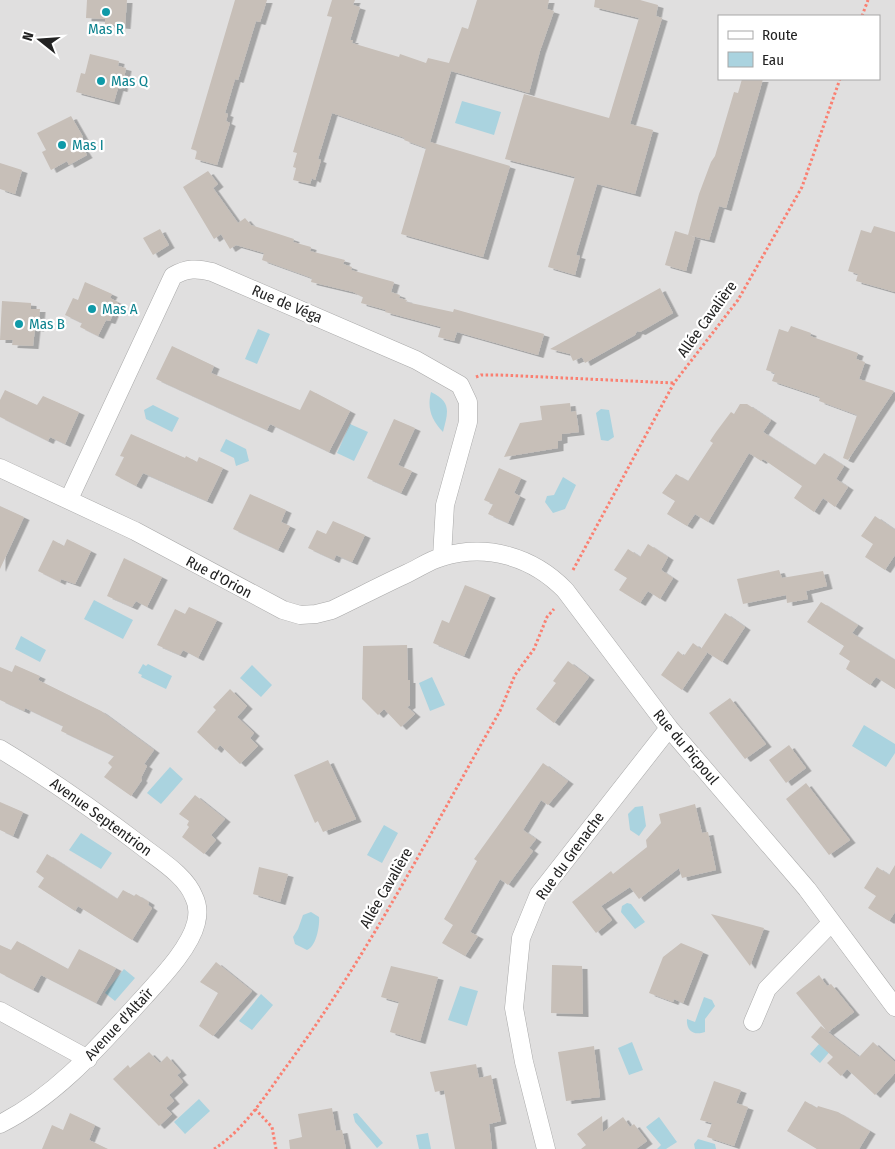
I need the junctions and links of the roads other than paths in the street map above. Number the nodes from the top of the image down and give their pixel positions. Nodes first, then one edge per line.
1 (0, 468) edge
2 (69, 499) junction
3 (442, 557) junction
4 (669, 728) junction
5 (0, 749) edge
6 (194, 896) joint
7 (831, 923) junction
8 (895, 1007) edge
9 (0, 1011) edge
10 (753, 1022) dead end
11 (88, 1059) junction
12 (0, 1124) edge
13 (546, 1149) edge

1 - 2 street, Rue d'Orion
2 - 3 street, Rue d'Orion
2 - 3 street, Rue de Véga
3 - 4 street, Rue du Picpoul
4 - 7 street, Rue du Picpoul
4 - 13 street, Rue du Grenache
5 - 6 street, Avenue Septentrion
6 - 11 street, Avenue d'Altaïr
7 - 8 street, Rue du Picpoul
7 - 10 street
9 - 11 street
11 - 12 street, Avenue d'Altaïr

